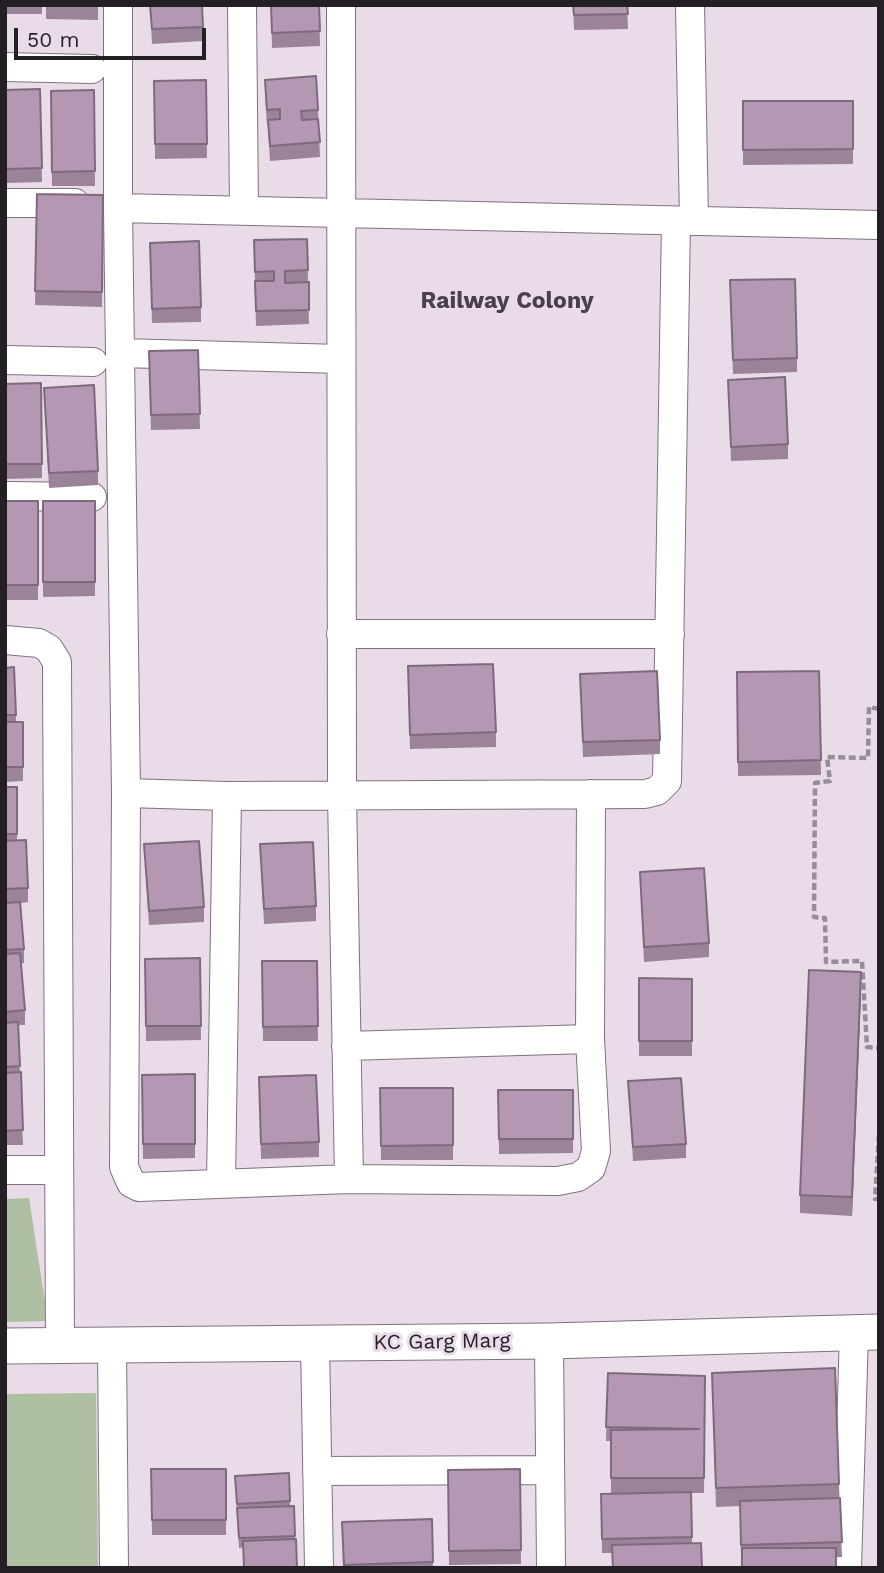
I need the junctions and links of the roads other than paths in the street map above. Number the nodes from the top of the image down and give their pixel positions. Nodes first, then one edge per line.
1 (118, 5) edge
2 (242, 5) edge
3 (341, 5) edge
4 (690, 5) edge
5 (5, 67) edge
6 (92, 69) dead end
7 (5, 203) edge
8 (78, 203) edge
9 (118, 208) junction
10 (244, 211) junction
11 (341, 213) junction
12 (685, 221) junction
13 (879, 225) edge
14 (120, 353) junction
15 (341, 359) junction
16 (5, 360) edge
17 (93, 362) dead end
18 (5, 496) edge
19 (92, 497) dead end
20 (341, 634) junction
21 (670, 634) junction
22 (5, 640) edge
23 (126, 793) junction
24 (342, 794) junction
25 (591, 794) junction
26 (228, 796) junction
27 (590, 1039) junction
28 (346, 1046) junction
29 (5, 1170) edge
30 (60, 1170) junction
31 (349, 1179) junction
32 (221, 1182) junction
33 (866, 1332) edge
34 (550, 1341) junction
35 (315, 1343) junction
36 (60, 1345) junction
37 (113, 1345) junction
38 (5, 1346) edge
39 (550, 1470) junction
40 (317, 1471) junction
41 (114, 1568) edge
42 (319, 1568) edge
43 (551, 1568) edge
44 (848, 1568) edge

1 - 9 street
2 - 10 street
3 - 11 street
4 - 12 street
5 - 6 street
7 - 8 street
9 - 10 street
9 - 14 street
10 - 11 street
11 - 12 street
11 - 15 street
12 - 13 street
12 - 21 street
14 - 15 street
14 - 23 street
15 - 20 street
16 - 17 street
18 - 19 street
20 - 21 street
20 - 24 street
21 - 25 street
22 - 30 street
23 - 26 street
23 - 32 street
24 - 25 street
24 - 26 street
24 - 28 street
25 - 27 street
26 - 32 street
27 - 28 street
27 - 31 street
28 - 31 street
29 - 30 street
30 - 36 street
31 - 32 street
33 - 34 street, KC Garg Marg
33 - 44 street
34 - 35 street, KC Garg Marg
34 - 39 street
35 - 37 street, KC Garg Marg
35 - 40 street
36 - 37 street, KC Garg Marg
36 - 38 street, KC Garg Marg
37 - 41 street
39 - 40 street
39 - 43 street
40 - 42 street

